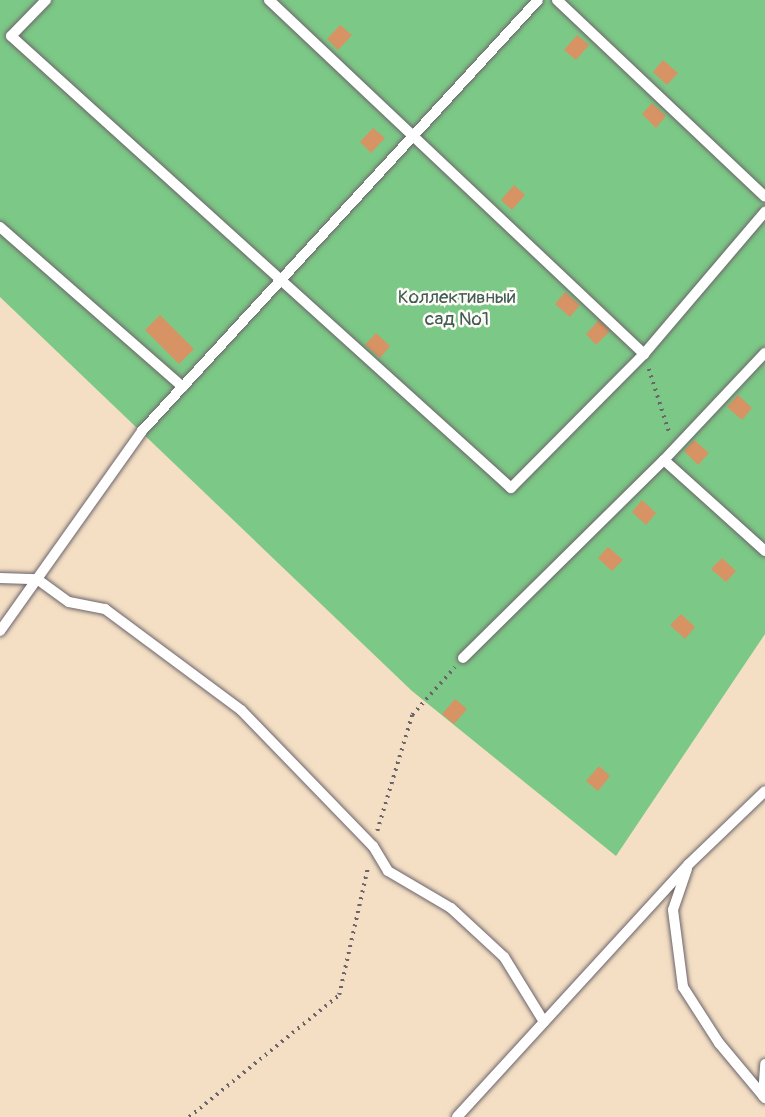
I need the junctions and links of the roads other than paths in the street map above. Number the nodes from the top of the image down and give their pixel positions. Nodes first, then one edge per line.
1 (46, 0) edge
2 (270, 0) edge
3 (538, 0) edge
4 (557, 0) edge
5 (415, 134) junction
6 (765, 197) edge
7 (765, 212) edge
8 (0, 227) edge
9 (281, 280) junction
10 (765, 353) edge
11 (644, 354) junction
12 (183, 387) junction
13 (664, 460) junction
14 (765, 551) edge
15 (0, 579) edge
16 (37, 579) junction
17 (0, 631) edge
18 (463, 658) road end
19 (765, 791) edge
20 (689, 864) junction
21 (544, 1022) junction
22 (765, 1064) edge
23 (764, 1097) edge
24 (457, 1117) edge

1 - 9 lane
2 - 5 lane
3 - 5 lane
4 - 6 lane
5 - 9 lane
5 - 11 lane
7 - 11 lane
8 - 12 lane
9 - 11 lane
9 - 12 lane
10 - 13 lane
12 - 16 lane
13 - 14 lane
13 - 18 lane
15 - 16 lane
16 - 17 lane
16 - 21 lane
19 - 20 lane
20 - 21 lane
20 - 23 lane
21 - 24 lane
22 - 23 lane

